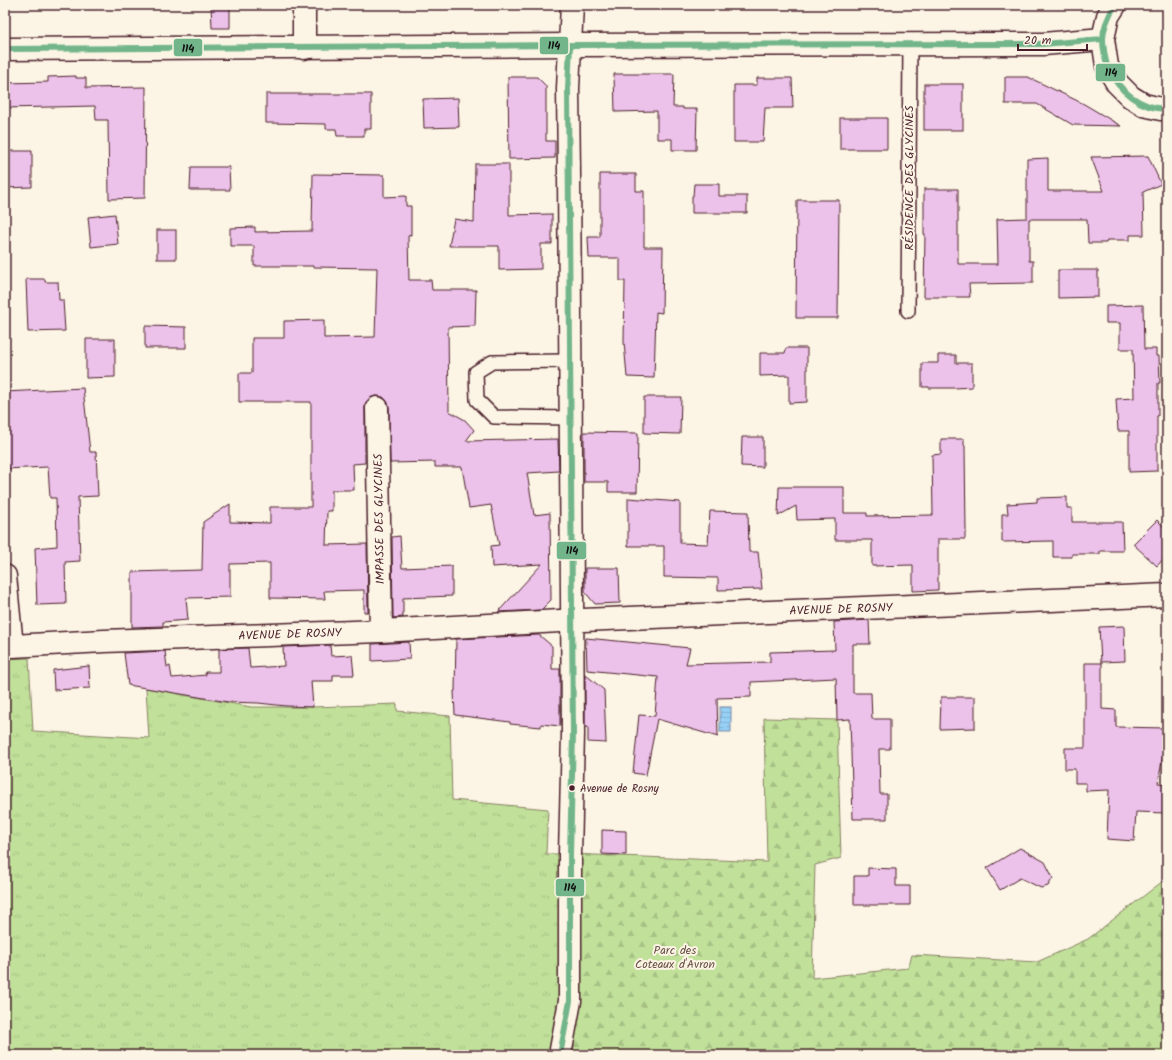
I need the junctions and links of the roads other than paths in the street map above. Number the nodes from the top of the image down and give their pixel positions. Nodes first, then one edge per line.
1 (304, 5) edge
2 (572, 5) edge
3 (1115, 5) edge
4 (1103, 39) junction
5 (910, 44) junction
6 (570, 45) junction
7 (304, 48) junction
8 (5, 49) edge
9 (1167, 109) edge
10 (908, 311) dead end
11 (570, 361) junction
12 (377, 408) dead end
13 (570, 418) junction
14 (5, 576) edge
15 (1167, 595) edge
16 (572, 620) junction
17 (381, 631) junction
18 (560, 1055) edge

1 - 7 street
2 - 6 street
3 - 4 street
4 - 5 street
4 - 9 street
5 - 6 street
5 - 10 lane, RÉSIDENCE DES GLYCINES
6 - 7 street
6 - 11 street
7 - 8 street
11 - 13 street
11 - 13 lane
12 - 17 street, IMPASSE DES GLYCINES
13 - 16 street
14 - 17 street, AVENUE DE ROSNY
15 - 16 street, AVENUE DE ROSNY
16 - 17 street, AVENUE DE ROSNY
16 - 18 street

